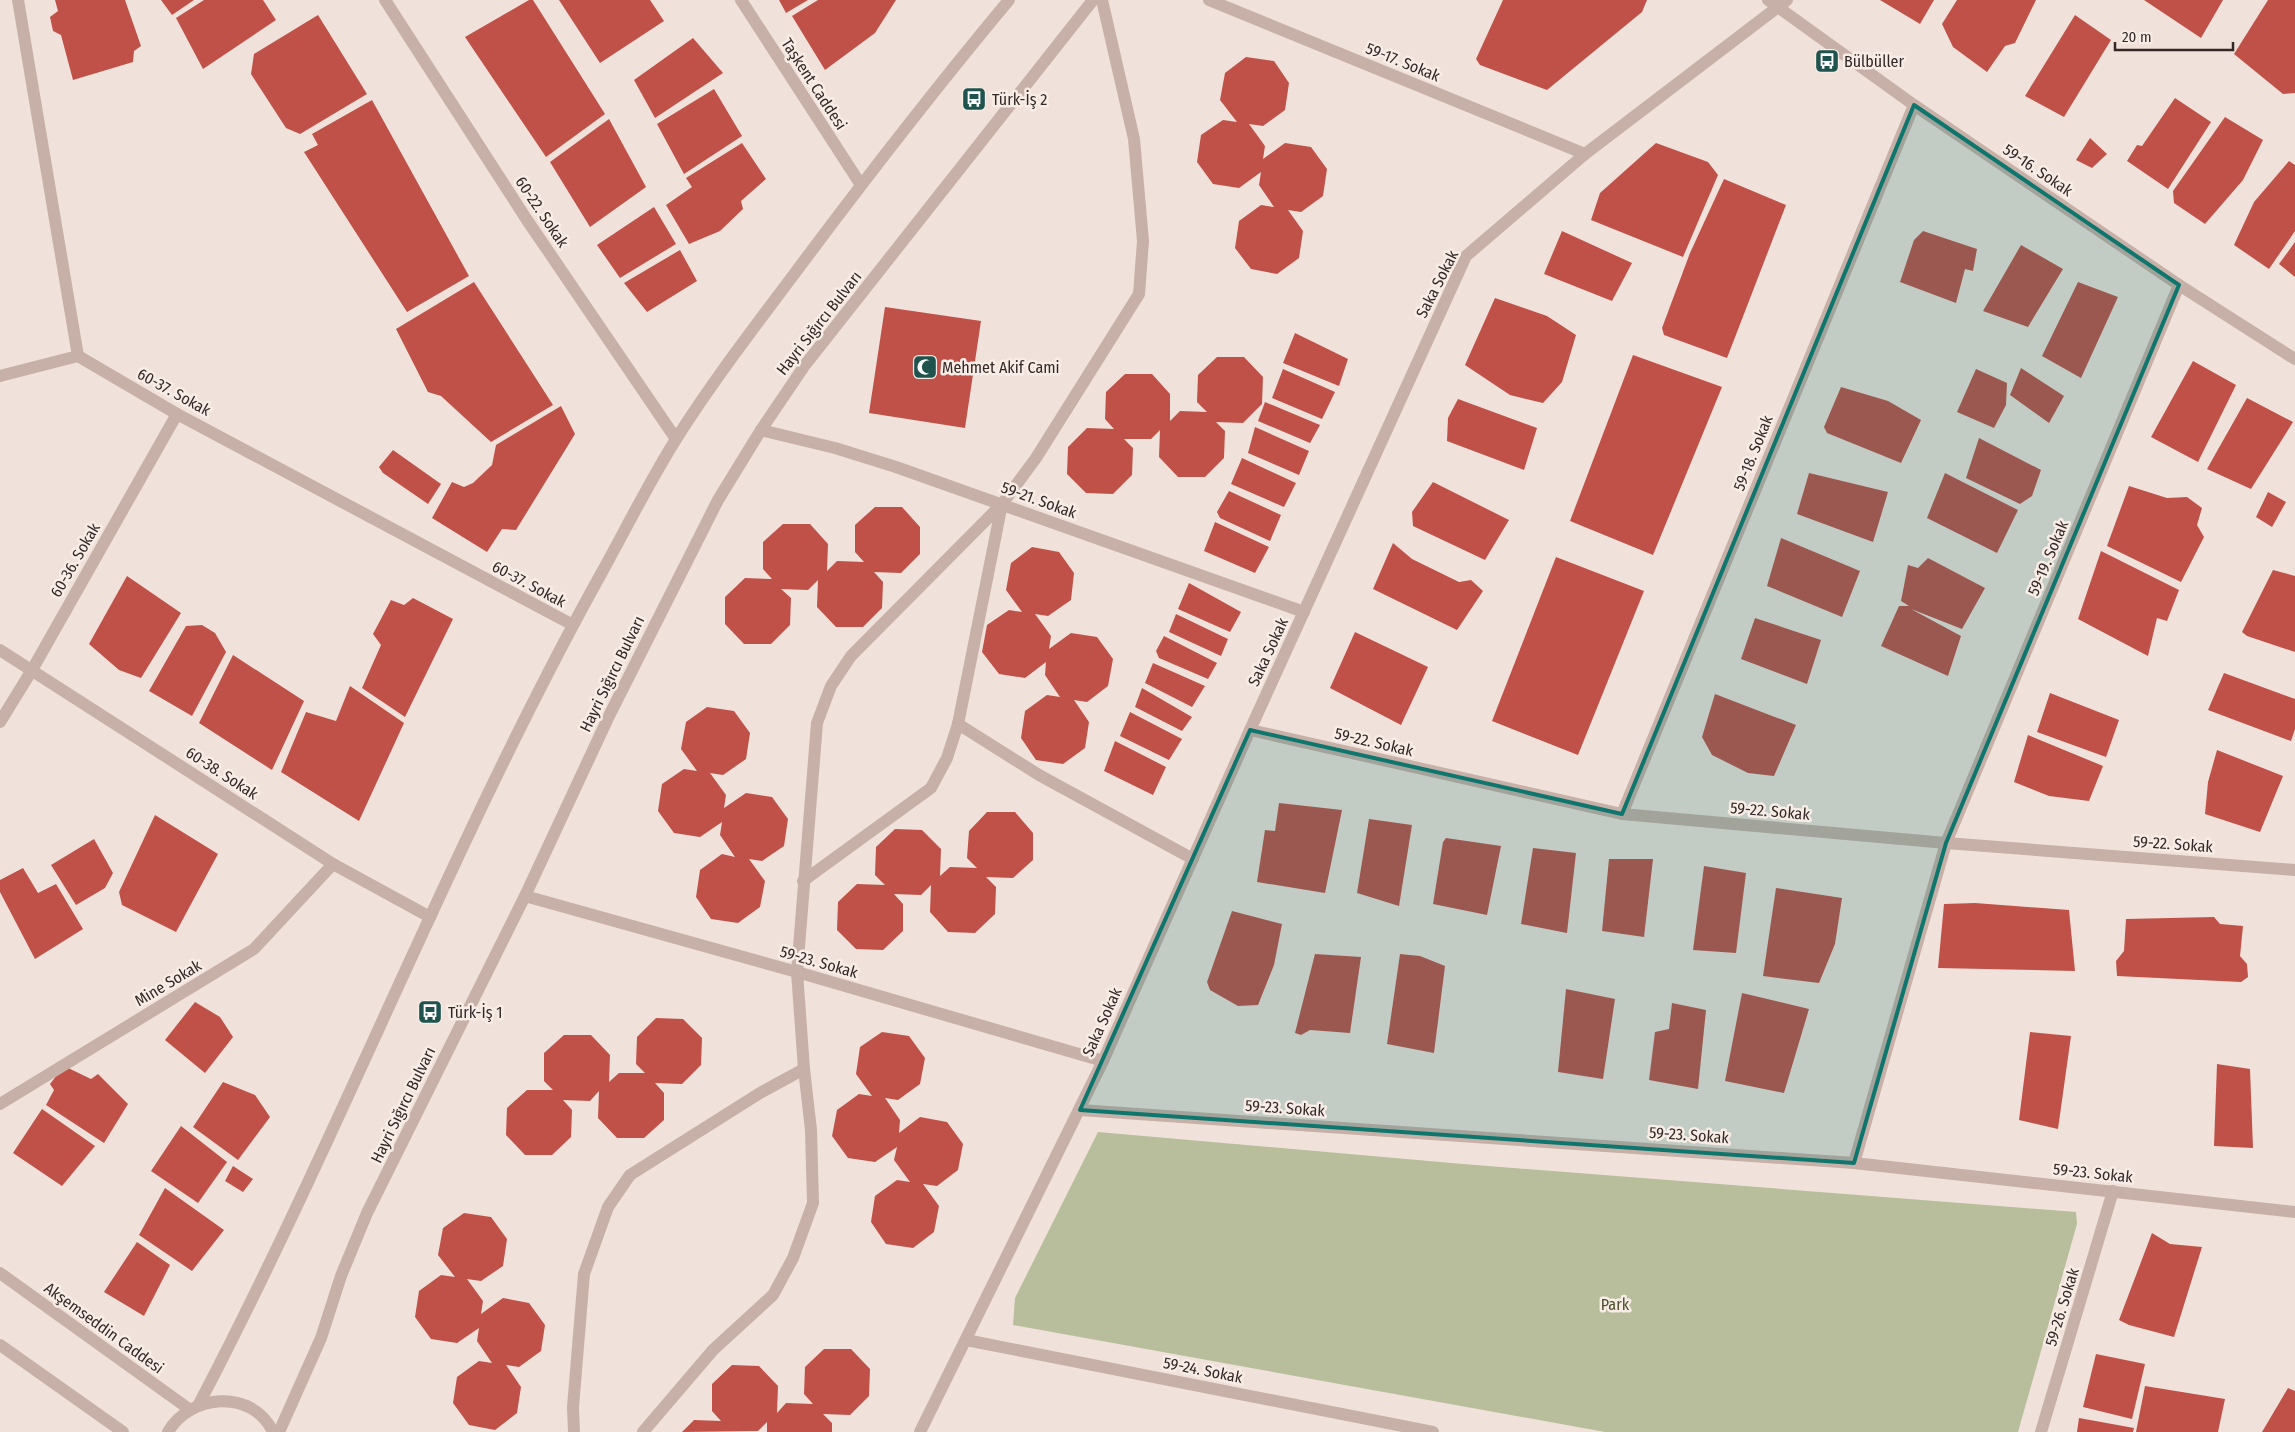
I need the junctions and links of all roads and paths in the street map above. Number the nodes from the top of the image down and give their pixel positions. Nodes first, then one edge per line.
1 (18, 0) edge
2 (385, 0) edge
3 (741, 0) edge
4 (1009, 0) edge
5 (1093, 0) edge
6 (1102, 0) edge
7 (1209, 0) edge
8 (1768, 0) edge
9 (1784, 4) edge
10 (1914, 105) junction
11 (1585, 154) junction
12 (860, 185) junction
13 (2179, 285) junction
14 (78, 356) junction
15 (2295, 359) edge
16 (0, 376) edge
17 (177, 414) junction
18 (761, 430) junction
19 (676, 439) junction
20 (1002, 504) junction
21 (1304, 612) junction
22 (573, 625) junction
23 (0, 650) edge
24 (32, 670) junction
25 (0, 722) edge
26 (958, 724) junction
27 (1250, 730) junction
28 (1622, 814) junction
29 (1946, 843) junction
30 (1193, 859) junction
31 (333, 864) junction
32 (2295, 870) edge
33 (803, 881) junction
34 (525, 896) junction
35 (430, 917) junction
36 (797, 972) junction
37 (1103, 1061) junction
38 (804, 1068) junction
39 (0, 1104) edge
40 (1080, 1110) junction
41 (1854, 1162) junction
42 (2113, 1191) junction
43 (2295, 1212) edge
44 (0, 1273) edge
45 (966, 1340) junction
46 (0, 1345) edge
47 (194, 1407) junction
48 (123, 1432) edge
49 (168, 1432) edge
50 (273, 1432) edge
51 (280, 1432) edge
52 (574, 1432) edge
53 (644, 1432) edge
54 (920, 1432) edge
55 (1433, 1432) edge
56 (2041, 1432) edge

1 - 14 street
2 - 19 street, 60-22. Sokak
3 - 12 street, Taşkent Caddesi
4 - 12 street
5 - 18 street, Hayri Sığırcı Bulvarı
6 - 20 street
7 - 11 street, 59-17. Sokak
8 - 9 street, 59-16. Sokak
9 - 10 street, 59-16. Sokak
9 - 11 street, Saka Sokak
10 - 13 street, 59-16. Sokak
10 - 28 street, 59-18. Sokak
11 - 21 street, Saka Sokak
12 - 19 street
13 - 15 street, 59-16. Sokak
13 - 29 street, 59-19. Sokak
14 - 16 street
14 - 17 street, 60-37. Sokak
17 - 22 street, 60-37. Sokak
17 - 24 street, 60-36. Sokak
18 - 20 street, 59-21. Sokak
18 - 34 street, Hayri Sığırcı Bulvarı
19 - 22 street
20 - 21 street, 59-21. Sokak
20 - 26 street
20 - 33 street
21 - 27 street, Saka Sokak
22 - 35 street
23 - 24 street, 60-38. Sokak
24 - 25 street, 60-36. Sokak
24 - 31 street, 60-38. Sokak
26 - 30 street
26 - 33 street
27 - 28 street, 59-22. Sokak
27 - 30 street, Saka Sokak
28 - 29 street, 59-22. Sokak
29 - 32 street, 59-22. Sokak
29 - 41 street, 59-19. Sokak
30 - 37 street, Saka Sokak
31 - 35 street, 60-38. Sokak
31 - 39 street, Mine Sokak
33 - 36 street
34 - 36 street, 59-23. Sokak
34 - 51 street, Hayri Sığırcı Bulvarı
35 - 47 street
36 - 37 street, 59-23. Sokak
36 - 38 street
37 - 40 street, Saka Sokak
38 - 52 street
38 - 53 street
40 - 41 street, 59-23. Sokak
40 - 45 street, Saka Sokak
41 - 42 street, 59-23. Sokak
42 - 43 street, 59-23. Sokak
42 - 56 street, 59-26. Sokak
44 - 47 street, Akşemseddin Caddesi
45 - 54 street, Saka Sokak
45 - 55 street, 59-24. Sokak
46 - 48 street
47 - 49 street
47 - 50 street

